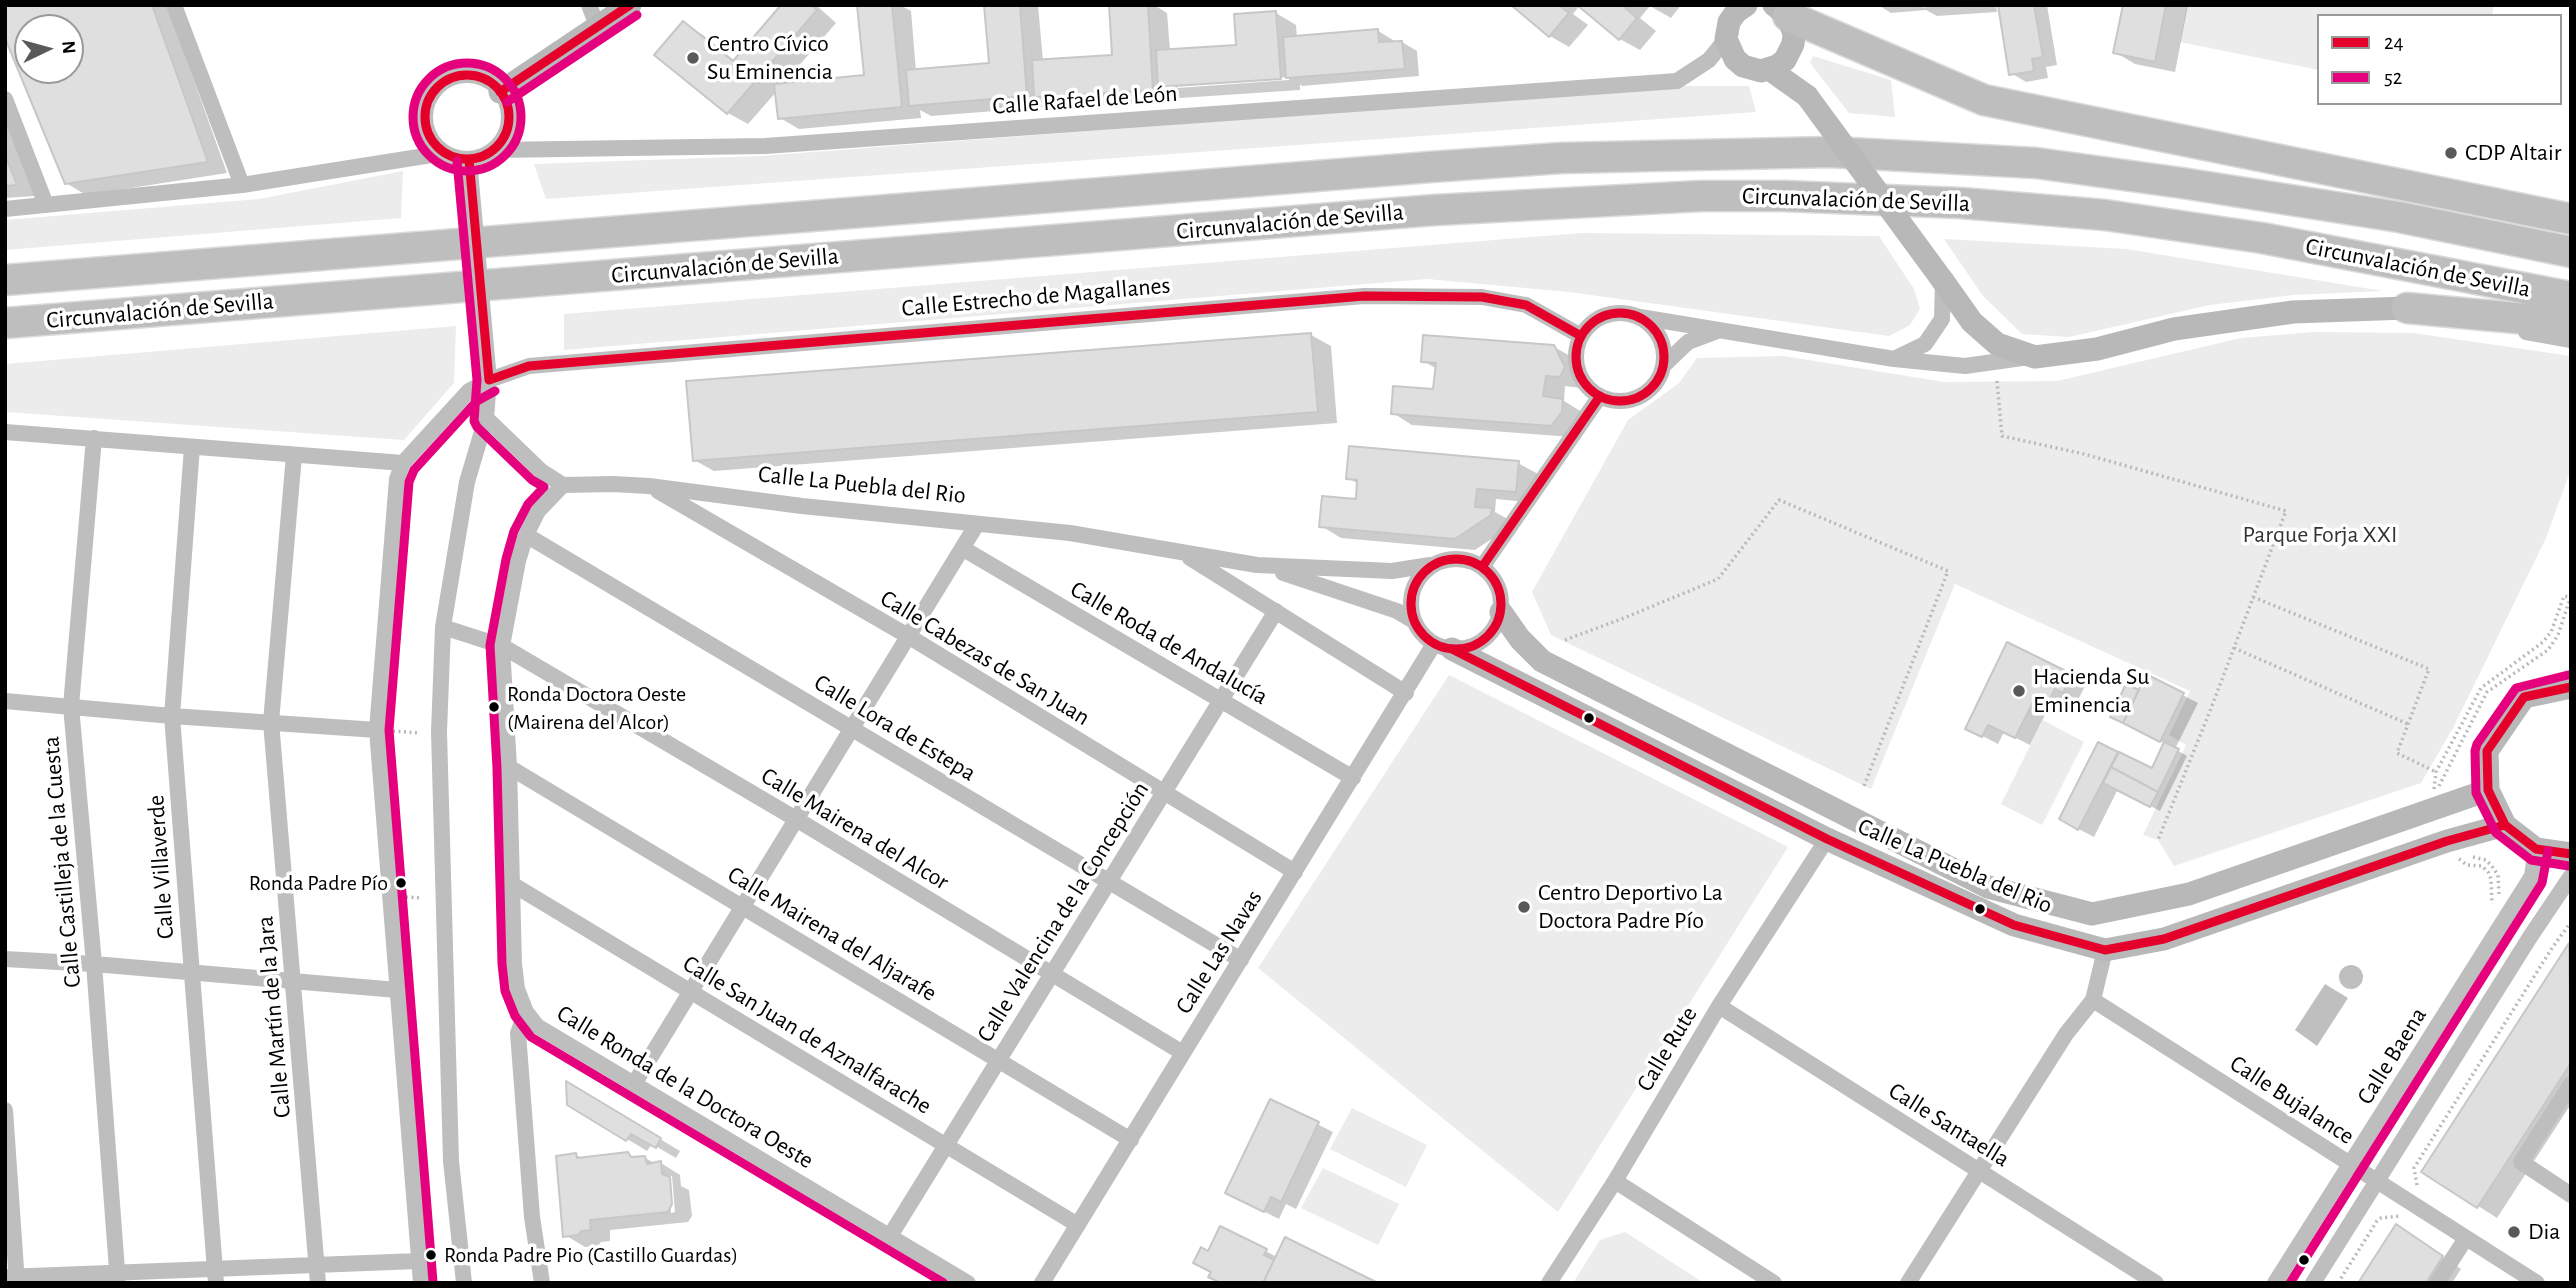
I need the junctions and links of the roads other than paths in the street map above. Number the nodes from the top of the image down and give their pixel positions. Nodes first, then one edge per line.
1 (174, 5) edge
2 (589, 5) edge
3 (630, 5) edge
4 (1746, 5) edge
5 (1781, 10) edge
6 (1726, 22) edge
7 (598, 27) junction
8 (1790, 53) junction
9 (1769, 69) junction
10 (500, 92) junction
11 (1807, 96) junction
12 (5, 99) edge
13 (495, 150) junction
14 (444, 153) junction
15 (469, 160) junction
16 (242, 185) junction
17 (46, 205) junction
18 (5, 209) edge
19 (2571, 219) edge
20 (2571, 251) edge
21 (5, 280) edge
22 (1943, 281) junction
23 (2571, 297) edge
24 (2407, 308) junction
25 (1640, 317) junction
26 (5, 323) edge
27 (2571, 323) edge
28 (1722, 329) junction
29 (1581, 337) junction
30 (2571, 340) edge
31 (2035, 357) junction
32 (1894, 359) junction
33 (1664, 365) junction
34 (489, 380) junction
35 (1600, 396) junction
36 (486, 418) junction
37 (5, 432) edge
38 (94, 438) junction
39 (192, 447) junction
40 (294, 456) junction
41 (403, 463) junction
42 (563, 485) junction
43 (649, 486) junction
44 (700, 493) junction
45 (688, 508) junction
46 (977, 524) junction
47 (526, 535) junction
48 (962, 548) junction
49 (1182, 553) junction
50 (1257, 565) junction
51 (1430, 565) junction
52 (1482, 567) junction
53 (1276, 611) junction
54 (1501, 612) junction
55 (1413, 621) junction
56 (443, 627) junction
57 (908, 636) junction
58 (502, 646) junction
59 (1443, 647) junction
60 (2571, 687) edge
61 (1406, 693) junction
62 (1221, 700) junction
63 (5, 701) edge
64 (71, 706) junction
65 (172, 716) junction
66 (271, 722) junction
67 (852, 728) junction
68 (377, 730) junction
69 (509, 767) junction
70 (1353, 778) junction
71 (2488, 790) junction
72 (1164, 793) junction
73 (796, 819) junction
74 (2505, 825) junction
75 (1826, 839) junction
76 (2536, 849) junction
77 (2571, 854) edge
78 (1295, 872) junction
79 (2571, 876) edge
80 (1109, 882) junction
81 (512, 884) junction
82 (743, 907) junction
83 (2105, 950) junction
84 (5, 959) edge
85 (1241, 960) junction
86 (94, 964) junction
87 (192, 974) junction
88 (1052, 974) junction
89 (295, 982) junction
90 (397, 990) junction
91 (691, 992) junction
92 (2093, 1000) junction
93 (1719, 1006) junction
94 (526, 1012) junction
95 (1184, 1053) junction
96 (998, 1060) junction
97 (634, 1084) junction
98 (2571, 1084) edge
99 (5, 1110) edge
100 (1131, 1140) junction
101 (946, 1146) junction
102 (2350, 1164) junction
103 (1979, 1171) junction
104 (1615, 1181) junction
105 (2378, 1182) junction
106 (2571, 1195) edge
107 (1078, 1225) junction
108 (890, 1236) junction
109 (2466, 1238) junction
110 (418, 1261) junction
111 (317, 1266) junction
112 (216, 1276) edge
113 (942, 1276) edge
114 (117, 1277) edge
115 (13, 1279) edge
116 (318, 1283) edge
117 (421, 1283) edge
118 (464, 1283) edge
119 (542, 1283) edge
120 (968, 1283) edge
121 (1042, 1283) edge
122 (1549, 1283) edge
123 (1774, 1283) edge
124 (1908, 1283) edge
125 (2156, 1283) edge
126 (2275, 1283) edge
127 (2313, 1283) edge
128 (2437, 1283) edge
129 (2537, 1283) edge

1 - 16 street
2 - 7 street
3 - 7 street
4 - 6 street
5 - 8 street
5 - 19 highway
6 - 9 street
6 - 13 street, Calle Rafael de León
7 - 10 street
8 - 9 street
8 - 11 street
9 - 11 street
10 - 13 street
10 - 14 street
11 - 22 street, bridge
12 - 17 street
13 - 15 street
14 - 15 street
14 - 16 street
15 - 34 street, bridge
16 - 17 street
17 - 18 street
20 - 21 highway, Circunvalación de Sevilla
22 - 31 street
22 - 32 street
23 - 26 highway, Circunvalación de Sevilla
24 - 27 highway
24 - 30 street
24 - 31 street
25 - 28 street
25 - 29 street
25 - 33 street
28 - 32 street
28 - 33 street
29 - 34 street, Calle Estrecho de Magallanes
29 - 35 street
31 - 32 street
33 - 35 street
34 - 36 street
34 - 41 street
35 - 52 street
36 - 42 street
36 - 56 street
37 - 38 street
38 - 39 street
38 - 64 street, Calle Castilleja de la Cuesta
39 - 40 street
39 - 65 street, Calle Villaverde
40 - 41 street
40 - 66 street, Calle Martín de la Jara
41 - 68 street
42 - 43 street, Calle La Puebla del Rio
42 - 47 street, Calle Ronda de la Doctora Oeste
43 - 44 street, Calle La Puebla del Rio
43 - 45 street, Calle Cabezas de San Juan
44 - 45 street
44 - 46 street, Calle La Puebla del Rio
45 - 57 street, Calle Cabezas de San Juan
46 - 48 street
46 - 49 street, Calle La Puebla del Rio
47 - 58 street, Calle Ronda de la Doctora Oeste
47 - 67 street, Calle Lora de Estepa
48 - 57 street
48 - 62 street, Calle Roda de Andalucía
49 - 50 street, Calle La Puebla del Rio
49 - 53 street
50 - 51 street
50 - 55 street
51 - 52 street
51 - 55 street
52 - 54 street
53 - 61 street
53 - 62 street, Calle Valencina de la Concepción
54 - 59 street
54 - 71 street, Calle La Puebla del Rio
55 - 59 street
56 - 58 street, Calle Mairena del Alcor
56 - 118 street
57 - 67 street
57 - 72 street, Calle Cabezas de San Juan
58 - 69 street, Calle Ronda de la Doctora Oeste
58 - 73 street, Calle Mairena del Alcor
59 - 61 street, Calle Las Navas
59 - 75 street, Calle La Puebla del Rio
60 - 71 street
61 - 70 street, Calle Las Navas
62 - 70 street, Calle Roda de Andalucía
62 - 72 street, Calle Valencina de la Concepción
63 - 64 street
64 - 65 street
64 - 86 street, Calle Castilleja de la Cuesta
65 - 66 street
65 - 87 street, Calle Villaverde
66 - 68 street
66 - 89 street, Calle Martín de la Jara
67 - 73 street
67 - 80 street, Calle Lora de Estepa
68 - 90 street
69 - 81 street, Calle Ronda de la Doctora Oeste
69 - 82 street, Calle Mairena del Aljarafe
70 - 78 street, Calle Las Navas
71 - 74 street
72 - 78 street, Calle Cabezas de San Juan
72 - 80 street, Calle Valencina de la Concepción
73 - 82 street
73 - 88 street, Calle Mairena del Alcor
74 - 76 street
74 - 83 street, Calle La Puebla del Rio
75 - 83 street, Calle La Puebla del Rio
75 - 93 street, Calle Rute
76 - 77 street
76 - 102 street, Calle Baena
78 - 85 street, Calle Las Navas
79 - 105 street
80 - 85 street, Calle Lora de Estepa
80 - 88 street, Calle Valencina de la Concepción
81 - 91 street, Calle San Juan de Aznalfarache
81 - 94 street, Calle Ronda de la Doctora Oeste
82 - 91 street
82 - 96 street, Calle Mairena del Aljarafe
83 - 92 street
84 - 86 street
85 - 95 street, Calle Las Navas
86 - 87 street
86 - 114 street, Calle Castilleja de la Cuesta
87 - 89 street
87 - 112 street, Calle Villaverde
88 - 95 street, Calle Mairena del Alcor
88 - 96 street, Calle Valencina de la Concepción
89 - 90 street
89 - 111 street, Calle Martín de la Jara
90 - 110 street
91 - 97 street
91 - 101 street, Calle San Juan de Aznalfarache
92 - 102 street, Calle Bujalance
92 - 103 street
93 - 103 street, Calle Santaella
93 - 104 street, Calle Rute
94 - 97 street, Calle Ronda de la Doctora Oeste
94 - 119 street
95 - 100 street, Calle Las Navas
96 - 100 street, Calle Mairena del Aljarafe
96 - 101 street, Calle Valencina de la Concepción
97 - 108 street, Calle Ronda de la Doctora Oeste
98 - 106 street
99 - 115 street
100 - 107 street, Calle Las Navas
101 - 107 street, Calle San Juan de Aznalfarache
101 - 108 street, Calle Valencina de la Concepción
102 - 105 street, Calle Bujalance
102 - 126 street, Calle Baena
103 - 124 street
103 - 125 street, Calle Santaella
104 - 122 street, Calle Rute
104 - 123 street
105 - 109 street, Calle Bujalance
105 - 127 street
107 - 121 street, Calle Las Navas
108 - 113 street, Calle Ronda de la Doctora Oeste
109 - 128 street
109 - 129 street, Calle Bujalance
110 - 111 street
110 - 117 street
111 - 112 street
111 - 116 street, Calle Martín de la Jara
112 - 114 street
113 - 120 street, Calle Ronda de la Doctora Oeste
114 - 115 street

